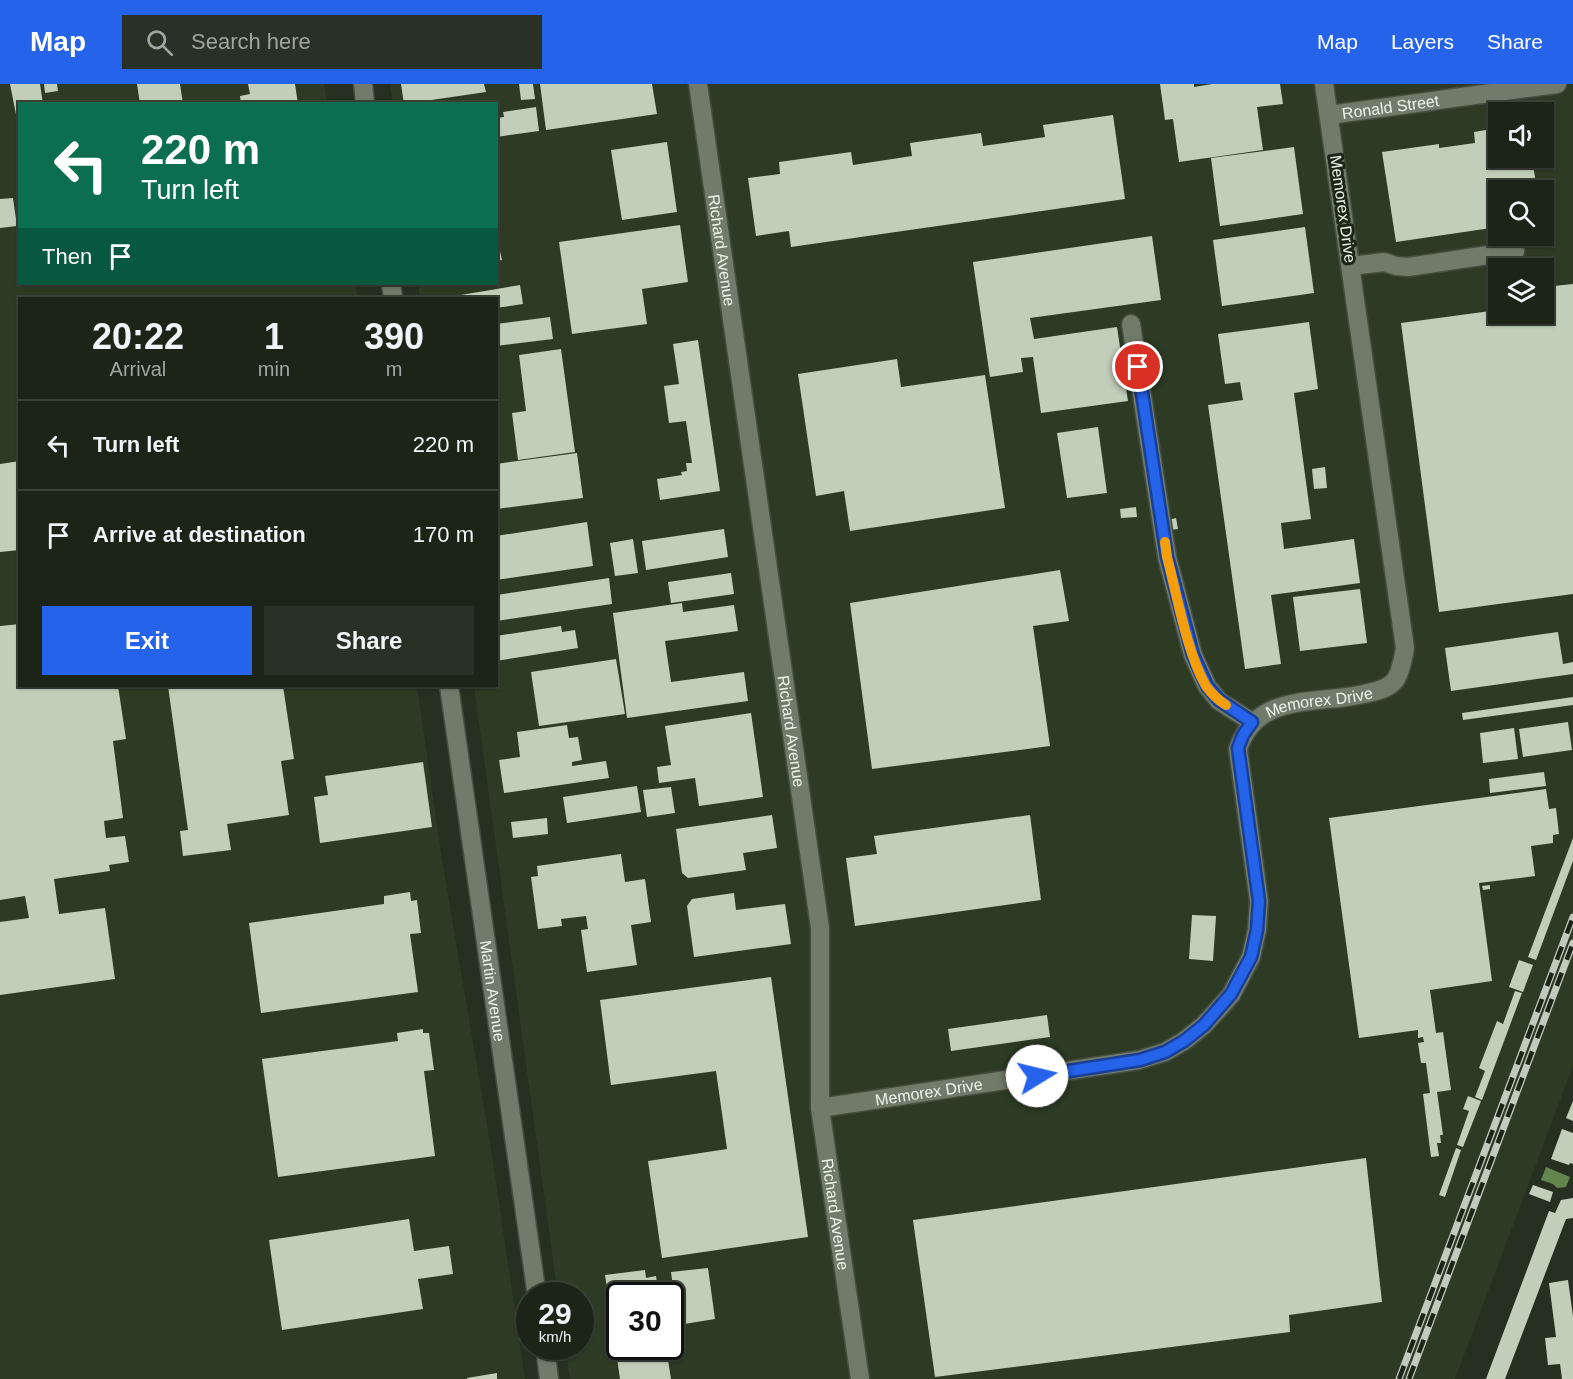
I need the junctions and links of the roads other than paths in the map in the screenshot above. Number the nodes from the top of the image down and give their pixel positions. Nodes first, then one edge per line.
1 (363, 84) edge
2 (698, 84) edge
3 (1324, 84) edge
4 (1557, 84) edge
5 (365, 102) edge
6 (1329, 115) junction
7 (1515, 251) dead end
8 (1351, 266) junction
9 (1131, 324) dead end
10 (449, 687) edge
11 (1252, 722) junction
12 (820, 1108) junction
13 (535, 1282) edge
14 (546, 1360) edge
15 (549, 1379) edge
16 (860, 1379) edge

1 - 5 street
2 - 12 street, Richard Avenue
3 - 6 street, Memorex Drive
4 - 6 street, Ronald Street
6 - 8 street, Memorex Drive
7 - 8 street
8 - 11 street, Memorex Drive
9 - 11 street
10 - 13 street, Martin Avenue
11 - 12 street, Memorex Drive
12 - 16 street, Richard Avenue
14 - 15 street

